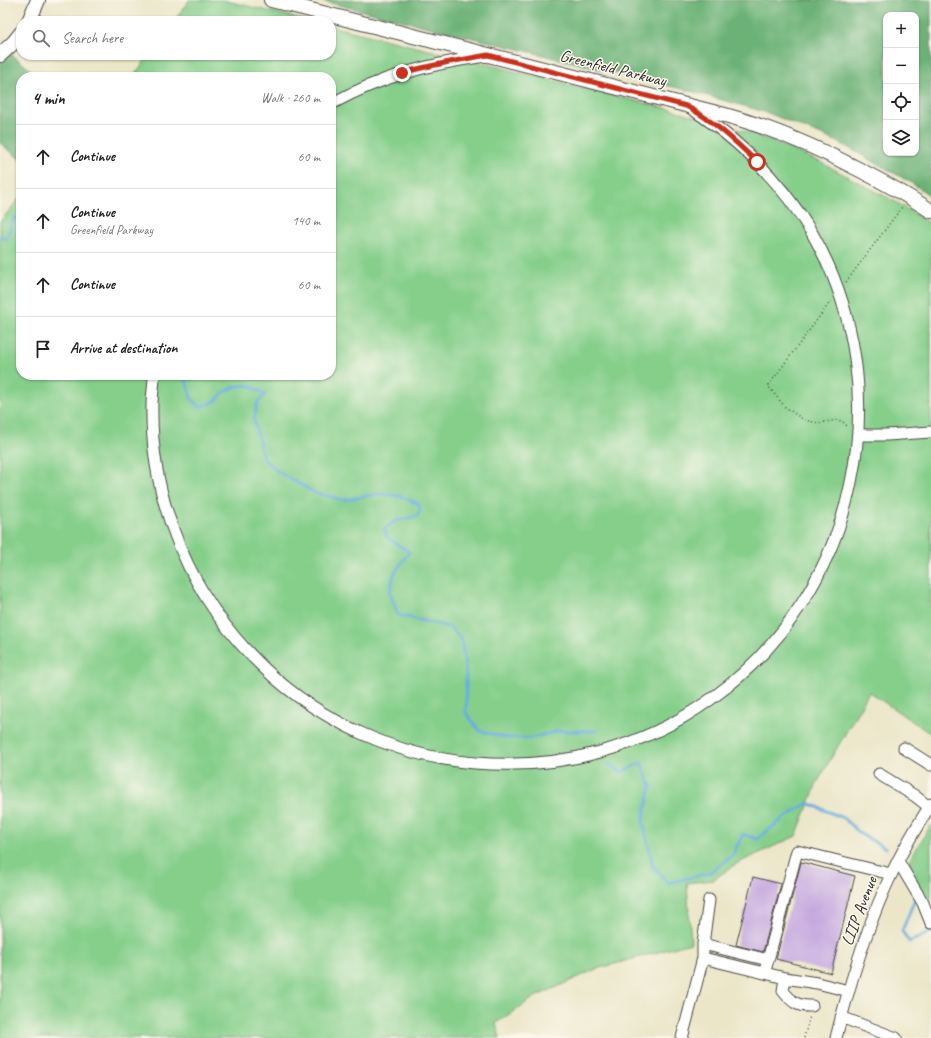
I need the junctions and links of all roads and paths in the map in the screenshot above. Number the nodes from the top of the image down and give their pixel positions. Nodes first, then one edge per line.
1 (38, 0) edge
2 (272, 0) edge
3 (31, 16) edge
4 (335, 16) edge
5 (336, 16) edge
6 (16, 39) edge
7 (0, 55) edge
8 (488, 55) junction
9 (336, 101) edge
10 (686, 106) junction
11 (909, 197) junction
12 (931, 211) edge
13 (838, 292) junction
14 (154, 380) edge
15 (931, 432) edge
16 (858, 435) junction
17 (904, 748) dead end
18 (931, 764) edge
19 (879, 774) dead end
20 (930, 805) edge
21 (898, 861) junction
22 (891, 874) junction
23 (709, 900) dead end
24 (931, 923) edge
25 (703, 944) junction
26 (703, 958) junction
27 (768, 960) junction
28 (765, 973) junction
29 (785, 978) junction
30 (849, 991) junction
31 (812, 1006) dead end
32 (841, 1017) junction
33 (682, 1038) edge
34 (836, 1038) edge
35 (896, 1038) edge

1 - 3 main road
2 - 4 main road, Greenfield Parkway
5 - 8 main road, Greenfield Parkway
6 - 7 main road
8 - 9 street
8 - 10 main road, Greenfield Parkway
10 - 11 main road, Greenfield Parkway
10 - 13 street
11 - 12 main road, Greenfield Parkway
11 - 13 path
13 - 16 street
13 - 16 path
14 - 16 street
15 - 16 street
17 - 18 street
19 - 20 street
20 - 21 street, LIIP Avenue
21 - 22 street, LIIP Avenue
21 - 24 street
22 - 27 street
22 - 30 street, LIIP Avenue
23 - 25 street
25 - 26 street
25 - 27 street
26 - 28 street
26 - 33 street
27 - 28 street
28 - 29 street
29 - 30 street
29 - 31 street
30 - 32 street, LIIP Avenue
32 - 34 street, LIIP Avenue
32 - 35 street

